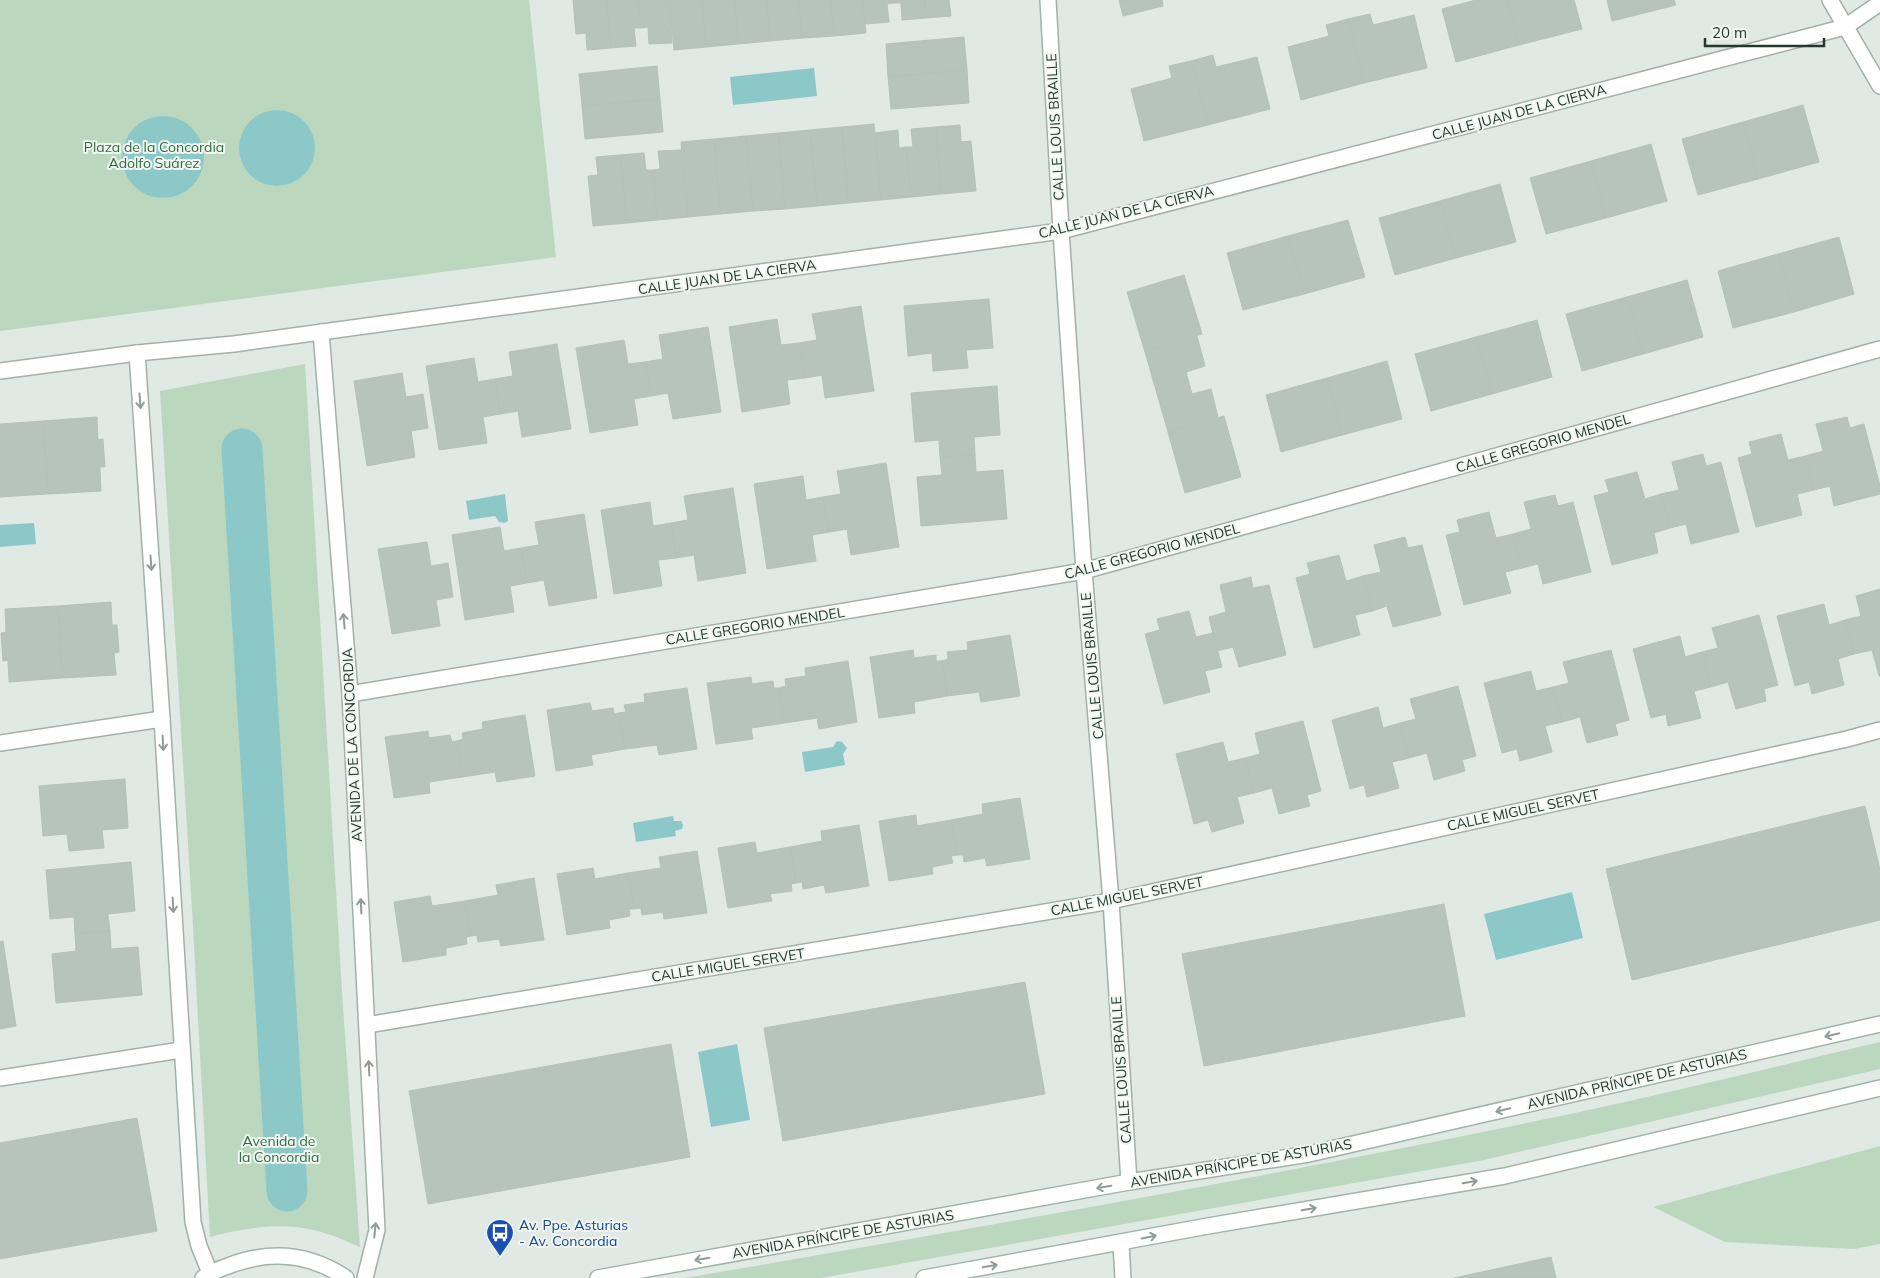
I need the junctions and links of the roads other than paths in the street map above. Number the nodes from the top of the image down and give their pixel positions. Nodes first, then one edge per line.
1 (1048, 0) edge
2 (1830, 0) edge
3 (1880, 3) edge
4 (1845, 27) junction
5 (1880, 86) edge
6 (1061, 231) junction
7 (321, 332) junction
8 (1880, 350) edge
9 (137, 353) junction
10 (0, 371) edge
11 (1084, 571) junction
12 (350, 694) junction
13 (162, 719) junction
14 (1880, 730) edge
15 (0, 743) edge
16 (1111, 901) junction
17 (1880, 1024) edge
18 (367, 1025) junction
19 (181, 1050) junction
20 (0, 1078) edge
21 (1880, 1088) edge
22 (1130, 1182) junction
23 (1121, 1243) junction
24 (206, 1276) edge
25 (346, 1278) edge
26 (366, 1278) edge
27 (598, 1278) edge
28 (924, 1278) edge
29 (1123, 1278) edge

1 - 6 street, CALLE LOUIS BRAILLE
2 - 4 street
3 - 4 street, CALLE JUAN DE LA CIERVA
4 - 5 street
4 - 6 street, CALLE JUAN DE LA CIERVA
6 - 7 street, CALLE JUAN DE LA CIERVA
6 - 11 street, CALLE LOUIS BRAILLE
7 - 9 street, CALLE JUAN DE LA CIERVA
12 -> 7 street, AVENIDA DE LA CONCORDIA
8 - 11 street, CALLE GREGORIO MENDEL
9 - 10 street
9 -> 13 street
11 - 12 street, CALLE GREGORIO MENDEL
11 - 16 street, CALLE LOUIS BRAILLE
18 -> 12 street, AVENIDA DE LA CONCORDIA
13 - 15 street
13 -> 19 street
14 - 16 street, CALLE MIGUEL SERVET
16 - 18 street, CALLE MIGUEL SERVET
16 - 22 street, CALLE LOUIS BRAILLE
17 -> 22 street, AVENIDA PRÍNCIPE DE ASTURIAS
26 -> 18 street, AVENIDA DE LA CONCORDIA
19 - 20 street
19 - 24 street
23 -> 21 street
22 -> 27 street, AVENIDA PRÍNCIPE DE ASTURIAS
28 -> 23 street
23 - 29 street
24 - 25 street

